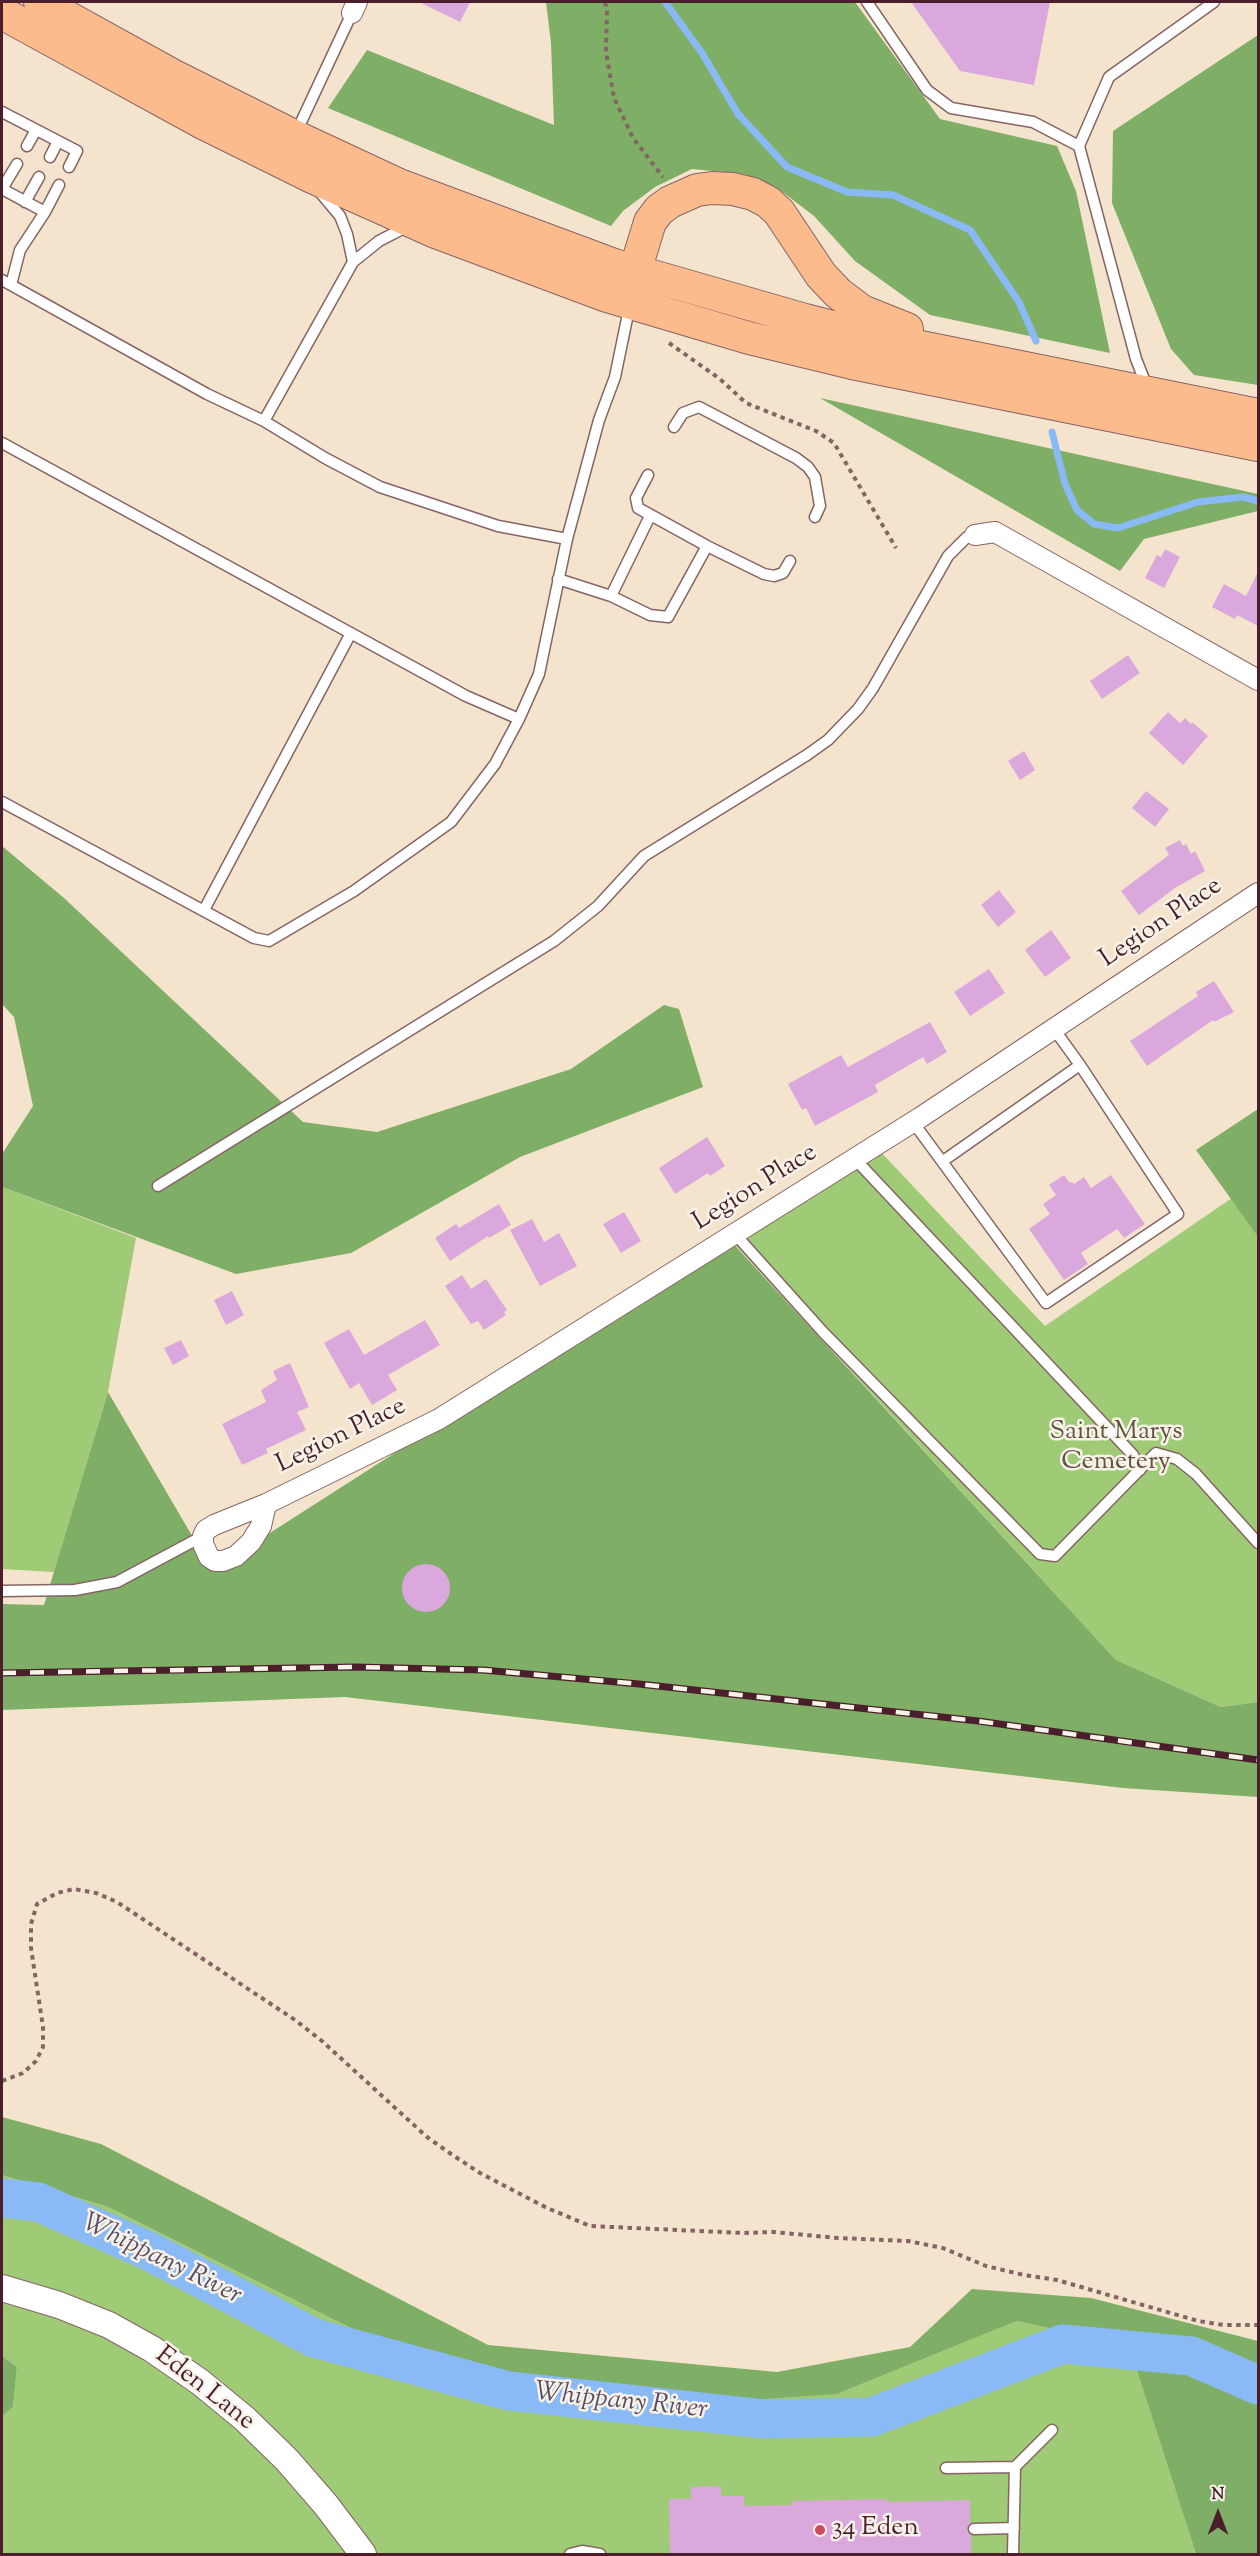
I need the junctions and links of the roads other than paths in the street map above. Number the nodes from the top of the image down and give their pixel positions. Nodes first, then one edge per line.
1 (40, 2) edge
2 (867, 2) edge
3 (1214, 2) edge
4 (354, 7) edge
5 (2, 14) edge
6 (2, 113) edge
7 (36, 130) junction
8 (294, 136) junction
9 (58, 141) junction
10 (27, 146) dead end
11 (1079, 146) junction
12 (50, 157) dead end
13 (17, 164) dead end
14 (69, 167) dead end
15 (303, 173) junction
16 (39, 177) dead end
17 (59, 185) dead end
18 (2, 189) edge
19 (25, 202) junction
20 (45, 212) junction
21 (417, 224) junction
22 (353, 262) junction
23 (6, 283) edge
24 (633, 286) junction
25 (980, 359) junction
26 (1149, 393) junction
27 (1258, 415) edge
28 (264, 421) junction
29 (674, 427) dead end
30 (2, 443) edge
31 (1258, 445) edge
32 (648, 475) dead end
33 (650, 516) junction
34 (814, 517) dead end
35 (975, 535) joint
36 (567, 539) junction
37 (707, 546) junction
38 (790, 561) dead end
39 (558, 579) junction
40 (611, 596) junction
41 (351, 633) junction
42 (1258, 680) edge
43 (519, 719) junction
44 (2, 802) edge
45 (1258, 892) edge
46 (204, 910) junction
47 (1054, 1029) junction
48 (1080, 1065) junction
49 (913, 1122) junction
50 (855, 1159) junction
51 (943, 1161) junction
52 (159, 1186) dead end
53 (735, 1234) junction
54 (1140, 1470) junction
55 (266, 1504) junction
56 (203, 1536) junction
57 (1258, 1543) edge
58 (2, 1591) edge
59 (2, 2288) edge
60 (1052, 2430) dead end
61 (1015, 2467) junction
62 (946, 2468) dead end
63 (1014, 2528) junction
64 (974, 2529) dead end
65 (363, 2554) edge
66 (570, 2554) edge
67 (600, 2554) edge
68 (1013, 2554) edge

1 - 8 main road
2 - 11 lane
3 - 11 lane
4 - 8 lane
5 - 15 main road
6 - 7 lane
7 - 9 lane
7 - 10 lane
8 - 24 main road
9 - 12 lane
9 - 14 lane
11 - 26 lane
13 - 18 lane
15 - 21 main road
15 - 22 lane
16 - 19 lane
17 - 20 lane
18 - 19 lane
19 - 20 lane
20 - 23 lane
21 - 22 lane
21 - 24 main road
22 - 28 lane
23 - 28 lane
24 - 25 main road
24 - 25 main road
24 - 31 main road
24 - 36 lane
25 - 26 main road
26 - 27 main road
28 - 36 lane
29 - 34 lane
30 - 41 lane
32 - 33 lane
33 - 37 lane
33 - 40 lane
35 - 42 street
35 - 52 lane
36 - 39 lane
37 - 38 lane
37 - 40 lane
39 - 40 lane
39 - 43 lane
41 - 43 lane
41 - 46 lane
43 - 46 lane
44 - 46 lane
45 - 47 street, Legion Place
47 - 48 lane
47 - 49 street, Legion Place
48 - 51 lane
48 - 51 lane
49 - 50 street, Legion Place
49 - 51 lane
50 - 53 street, Legion Place
50 - 54 lane
53 - 54 lane
53 - 55 street, Legion Place
54 - 57 lane
55 - 56 street, Legion Place
55 - 56 street, Legion Place
56 - 58 lane
59 - 65 street, Eden Lane
60 - 61 lane
61 - 62 lane
61 - 63 lane
63 - 64 lane
63 - 68 lane
66 - 67 lane

